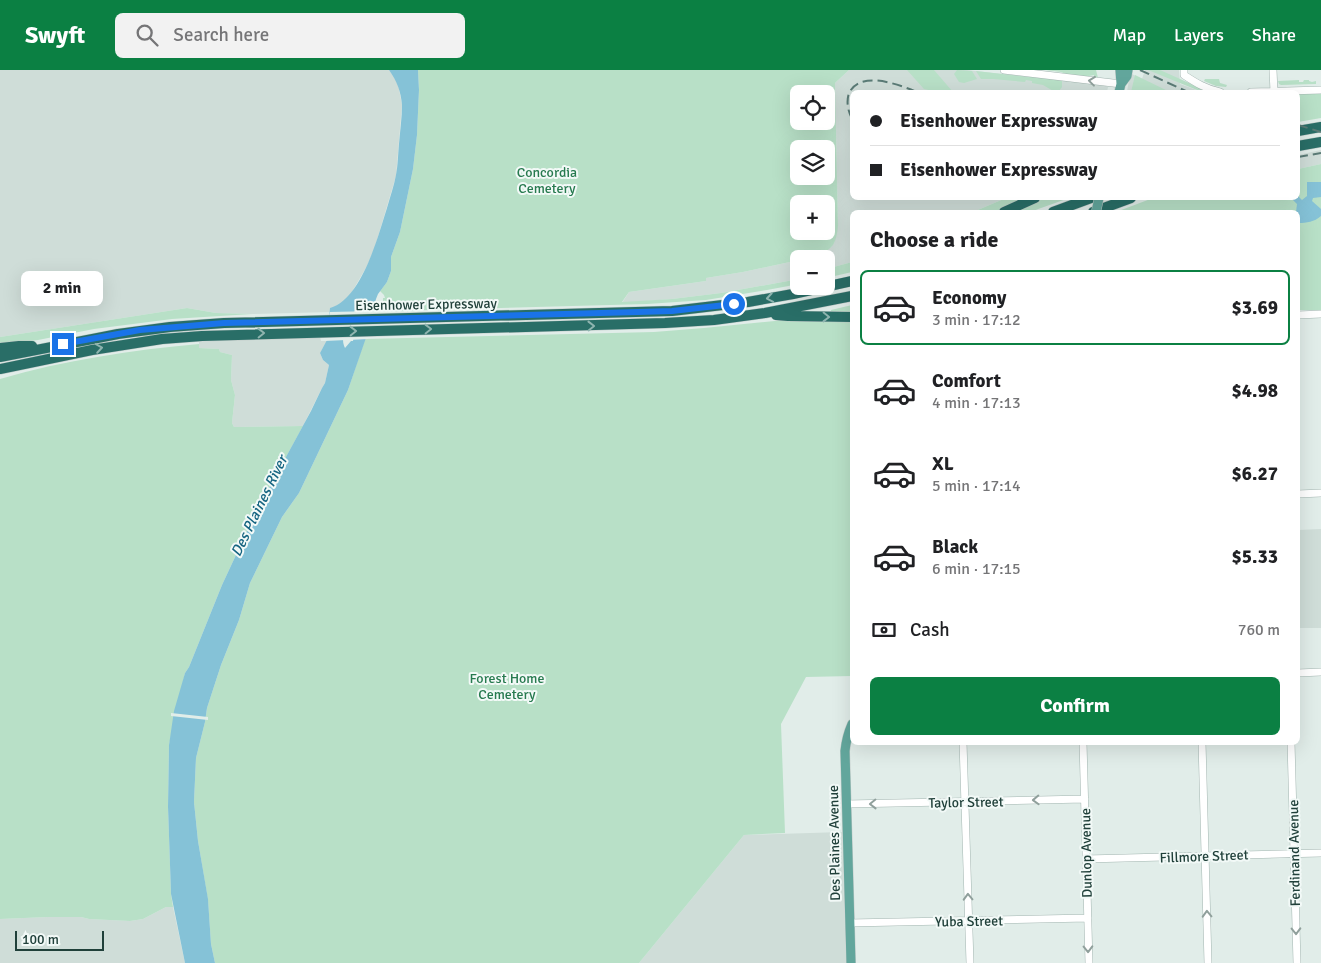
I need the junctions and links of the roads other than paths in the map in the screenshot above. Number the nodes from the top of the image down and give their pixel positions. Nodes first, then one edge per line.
1 (1004, 70) edge
2 (1120, 70) edge
3 (1128, 70) edge
4 (1273, 70) edge
5 (1184, 72) edge
6 (1120, 88) edge
7 (1211, 90) edge
8 (1274, 90) edge
9 (1321, 90) edge
10 (1300, 91) edge
11 (1321, 127) edge
12 (1300, 131) edge
13 (1321, 142) edge
14 (1300, 146) edge
15 (1031, 200) edge
16 (1086, 200) edge
17 (1127, 200) edge
18 (1008, 210) edge
19 (1058, 210) edge
20 (1099, 210) edge
21 (850, 282) edge
22 (850, 296) edge
23 (765, 313) junction
24 (1300, 314) edge
25 (1321, 314) edge
26 (850, 317) edge
27 (48, 347) junction
28 (0, 348) edge
29 (0, 357) edge
30 (0, 369) edge
31 (1321, 493) edge
32 (1300, 494) edge
33 (1321, 672) edge
34 (1300, 673) edge
35 (850, 729) edge
36 (963, 745) edge
37 (1083, 745) edge
38 (1202, 745) edge
39 (1291, 745) edge
40 (1084, 798) junction
41 (965, 802) junction
42 (847, 804) junction
43 (1321, 852) edge
44 (1294, 853) junction
45 (1205, 856) junction
46 (1086, 859) junction
47 (1088, 918) junction
48 (969, 921) junction
49 (850, 923) junction
50 (851, 963) edge
51 (970, 963) edge
52 (1089, 963) edge
53 (1208, 963) edge
54 (1297, 963) edge

6 -> 1 street
2 - 6 main road
3 - 6 main road
4 - 8 street
5 - 7 street
9 - 10 street
11 - 12 highway
13 - 14 highway
15 - 18 highway
16 - 19 highway
17 - 20 highway
21 -> 27 highway, Eisenhower Expressway
22 - 23 highway, Eisenhower Expressway
23 -> 26 highway
30 -> 23 highway, Eisenhower Expressway
24 - 25 street
27 - 28 highway
27 - 29 highway, Eisenhower Expressway
31 - 32 street
33 - 34 street
35 - 42 main road, Des Plaines Avenue
36 - 41 street
37 - 40 street, Dunlop Avenue
38 - 45 street
39 - 44 street, Ferdinand Avenue
40 -> 41 street, Taylor Street
40 - 46 street, Dunlop Avenue
41 -> 42 street, Taylor Street
48 -> 41 street
42 - 49 main road, Des Plaines Avenue
43 - 44 street, Fillmore Street
44 - 45 street, Fillmore Street
44 -> 54 street, Ferdinand Avenue
45 - 46 street, Fillmore Street
53 -> 45 street
46 - 47 street, Dunlop Avenue
47 - 48 street, Yuba Street
47 -> 52 street, Dunlop Avenue
48 - 49 street, Yuba Street
48 - 51 street
49 - 50 main road, Des Plaines Avenue

